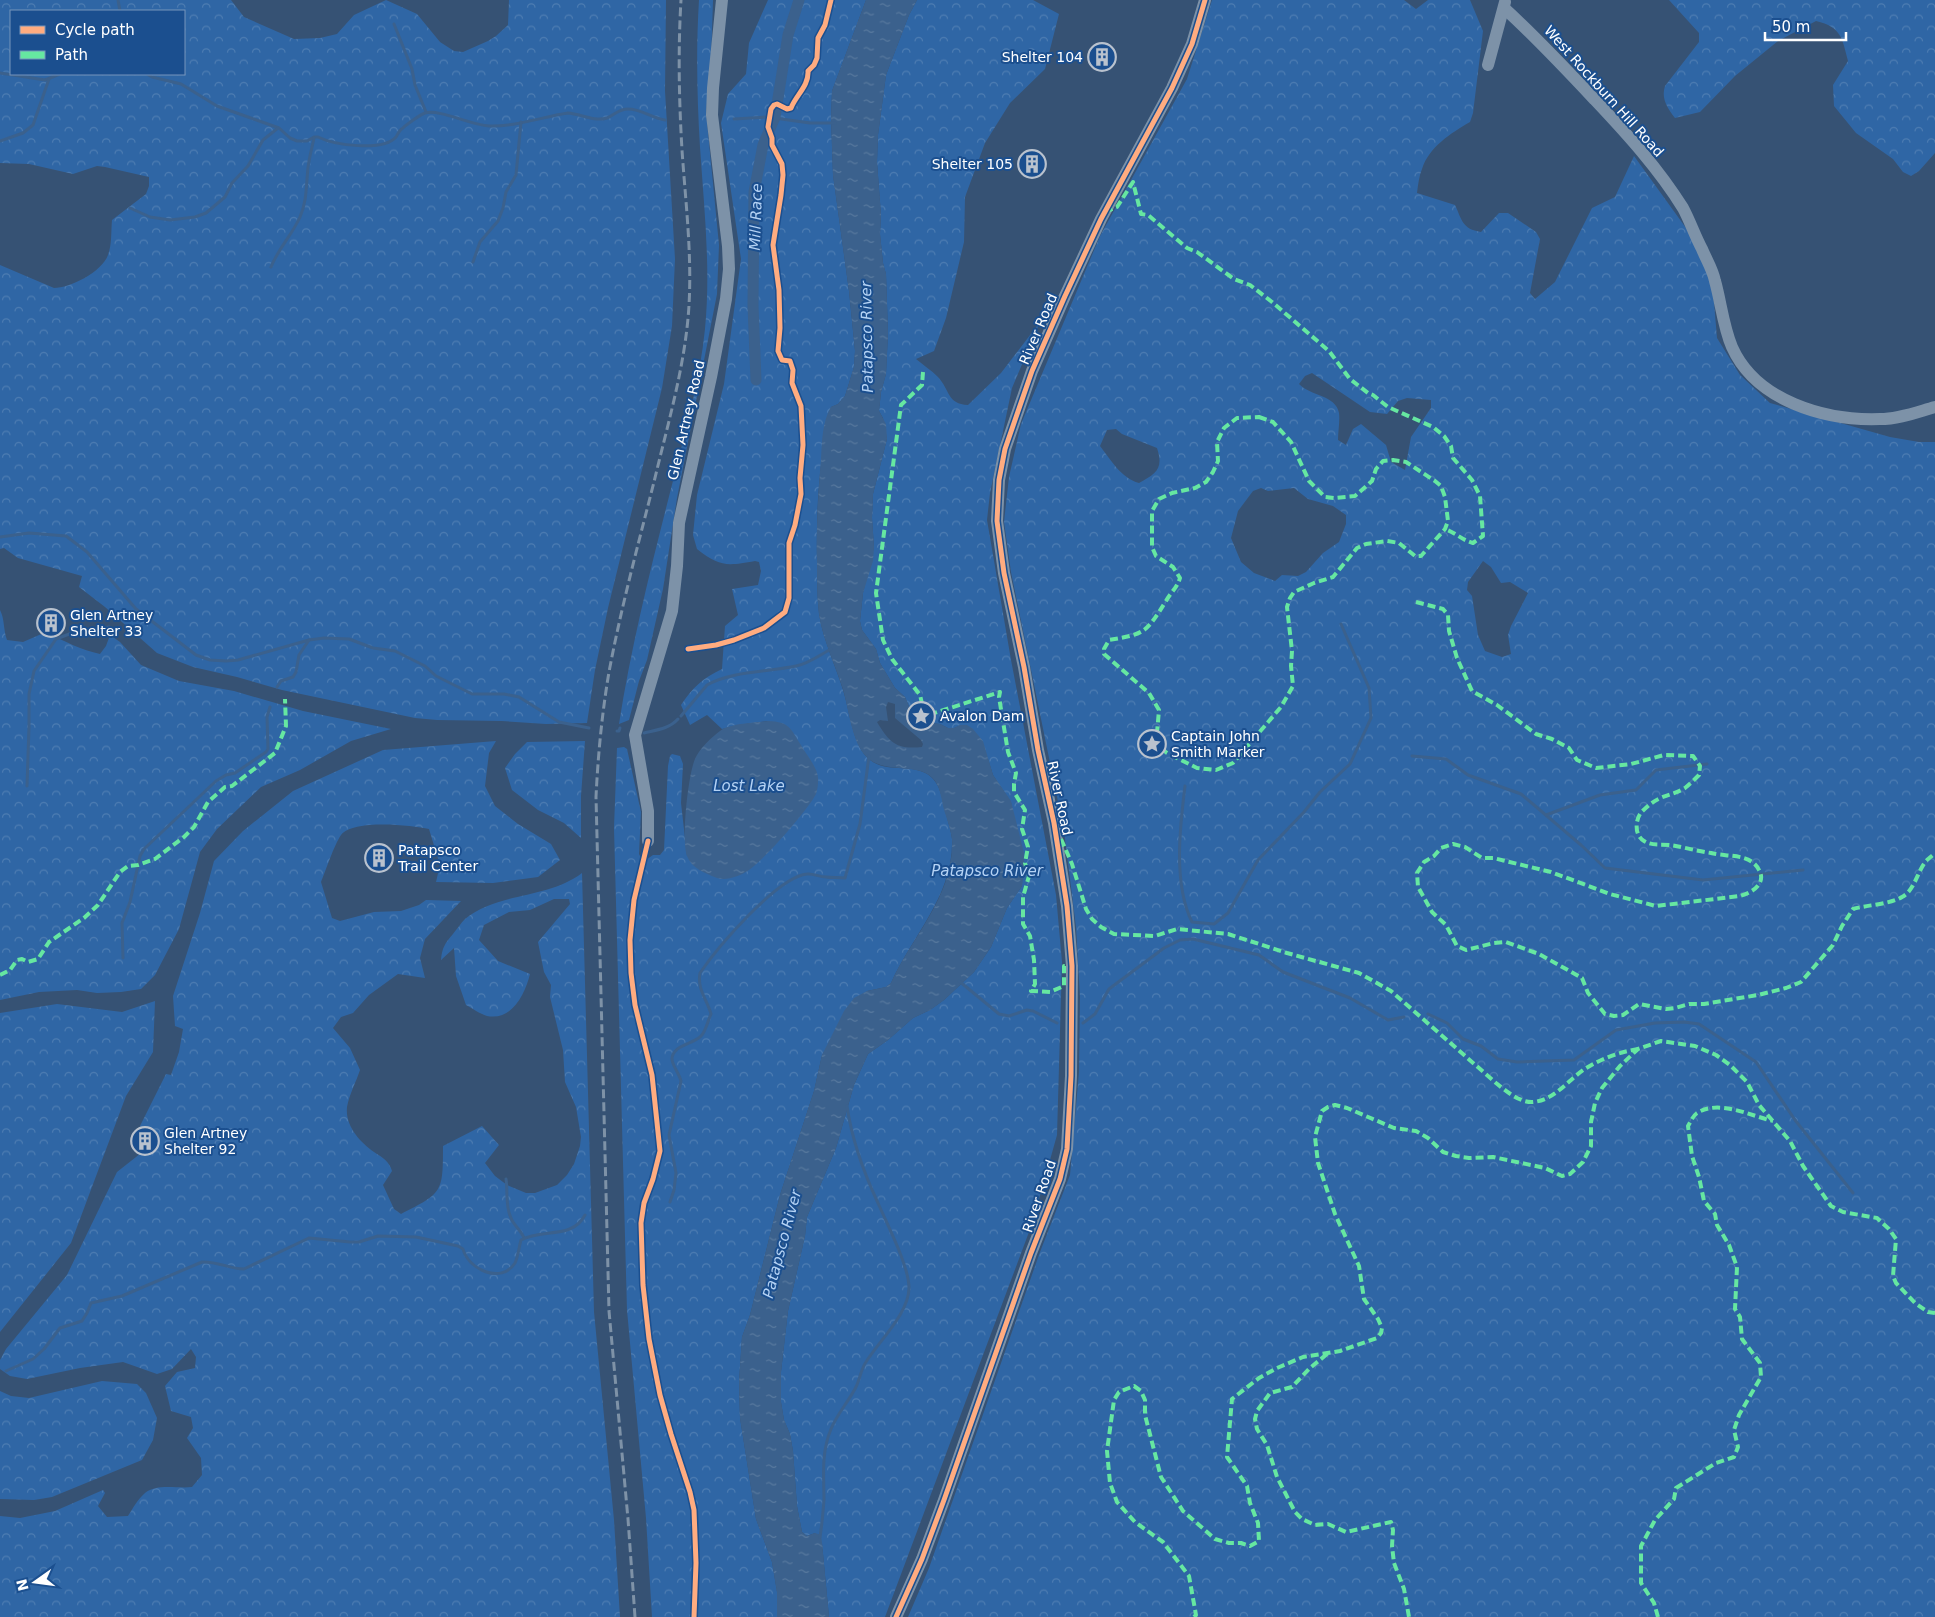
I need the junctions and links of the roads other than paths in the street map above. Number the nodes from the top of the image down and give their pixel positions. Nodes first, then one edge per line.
1 (722, 0) edge
2 (1205, 0) edge
3 (1504, 4) edge
4 (1488, 66) dead end
5 (1935, 407) edge
6 (648, 841) dead end
7 (896, 1617) edge

1 - 6 street, Glen Artney Road
2 - 7 street, River Road
3 - 4 street
3 - 5 street, West Rockburn Hill Road

